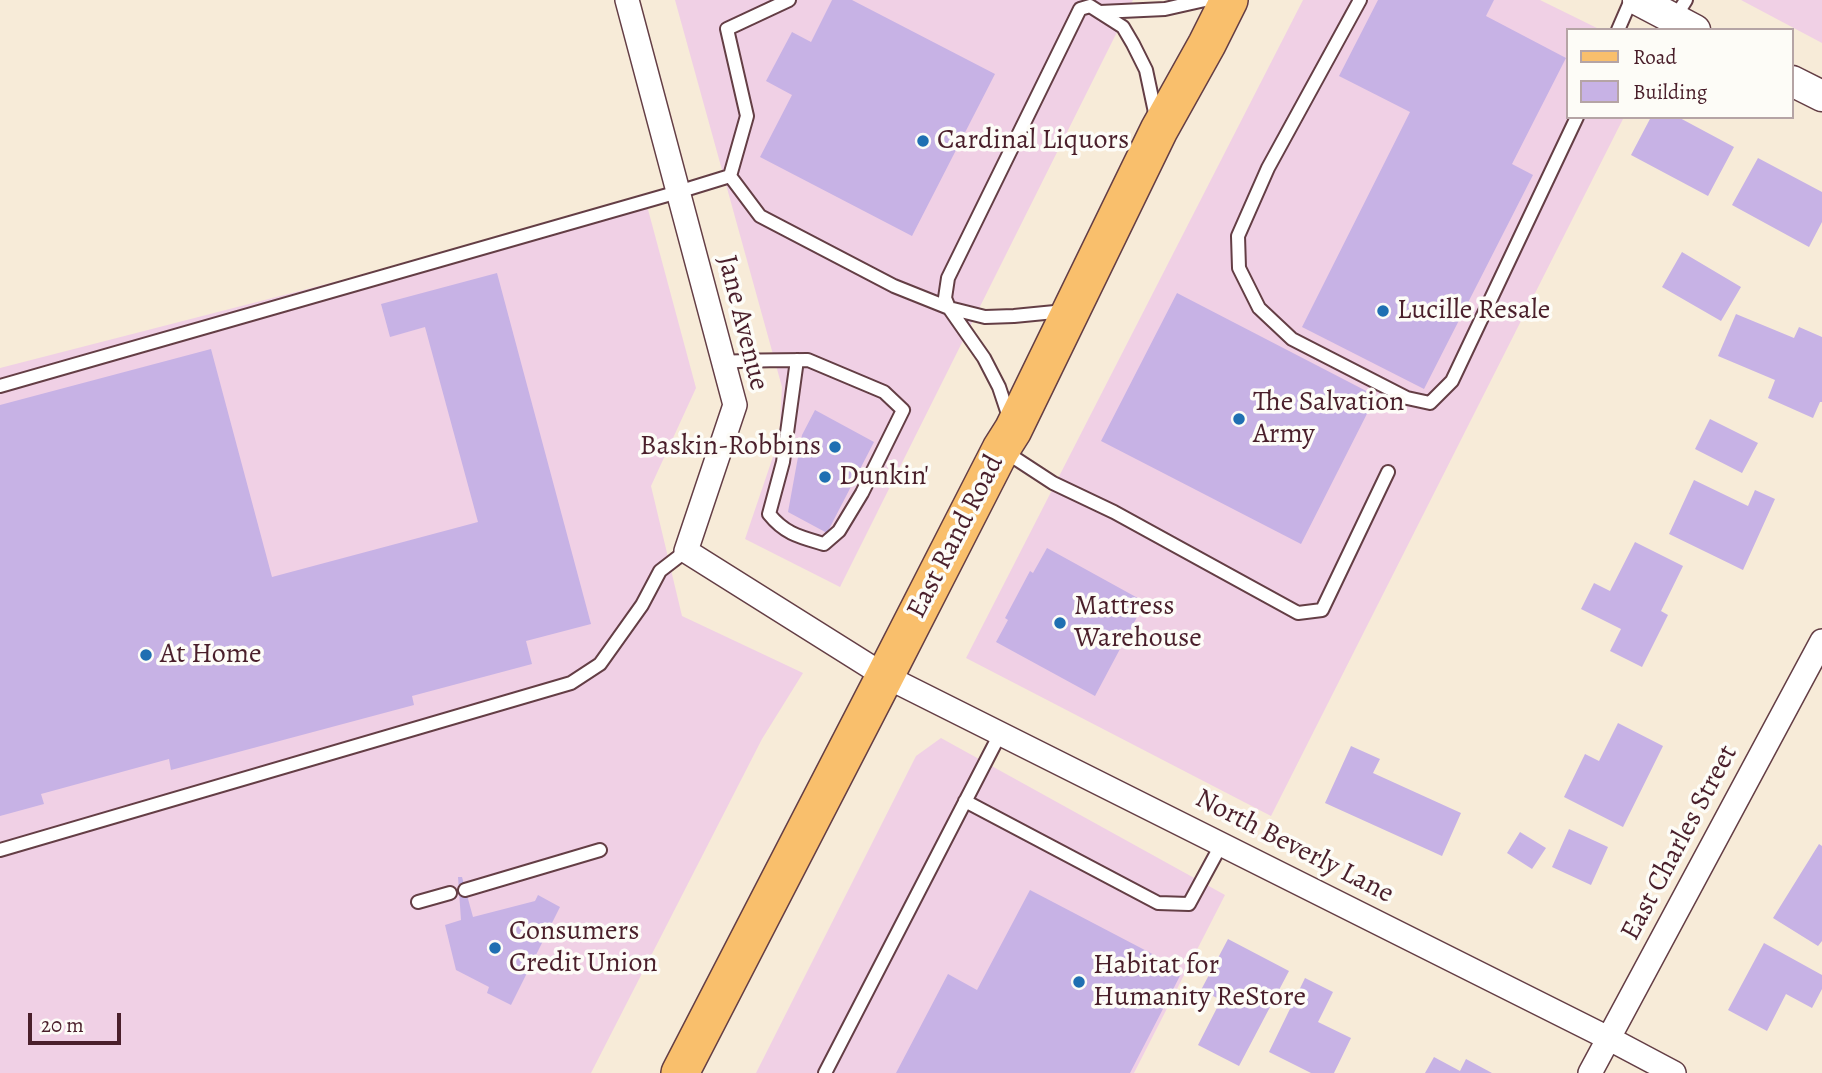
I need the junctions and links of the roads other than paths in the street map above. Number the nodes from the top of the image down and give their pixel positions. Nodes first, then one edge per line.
1 (627, 0) edge
2 (789, 0) edge
3 (1070, 0) edge
4 (1205, 0) edge
5 (1229, 0) edge
6 (1360, 0) edge
7 (1631, 0) edge
8 (1638, 0) edge
9 (1080, 9) junction
10 (1100, 12) junction
11 (1685, 16) edge
12 (1619, 28) edge
13 (1794, 81) edge
14 (1822, 96) edge
15 (1576, 119) edge
16 (1158, 130) junction
17 (730, 176) junction
18 (678, 192) junction
19 (949, 308) junction
20 (1071, 310) junction
21 (797, 360) junction
22 (724, 362) junction
23 (0, 386) edge
24 (1007, 440) junction
25 (1388, 472) dead end
26 (686, 551) junction
27 (1822, 641) edge
28 (886, 677) junction
29 (1000, 734) junction
30 (965, 801) junction
31 (1222, 845) junction
32 (0, 850) edge
33 (600, 850) dead end
34 (465, 890) dead end
35 (450, 894) dead end
36 (418, 902) dead end
37 (1608, 1038) junction
38 (680, 1073) edge
39 (825, 1073) edge
40 (1590, 1073) edge
41 (1674, 1073) edge

1 - 18 street, Jane Avenue
2 - 17 lane
3 - 9 lane
4 - 10 lane
5 - 16 main road, East Rand Road
6 - 15 lane
7 - 12 lane
8 - 11 street
9 - 10 lane
9 - 19 lane
10 - 16 lane
13 - 14 street
16 - 20 main road, East Rand Road
17 - 18 lane
17 - 19 lane
18 - 22 street, Jane Avenue
18 - 23 lane
19 - 20 lane
19 - 24 lane
20 - 24 main road, East Rand Road
21 - 21 lane
21 - 22 lane
22 - 26 street, Jane Avenue
24 - 25 lane
24 - 28 main road, East Rand Road
26 - 28 street
26 - 32 lane
27 - 37 street, East Charles Street
28 - 29 street, North Beverly Lane
28 - 38 main road, East Rand Road
29 - 30 lane
29 - 31 street, North Beverly Lane
30 - 31 lane
30 - 39 lane
31 - 37 street, North Beverly Lane
33 - 34 lane
35 - 36 lane
37 - 40 street, East Charles Street
37 - 41 street, North Beverly Lane

